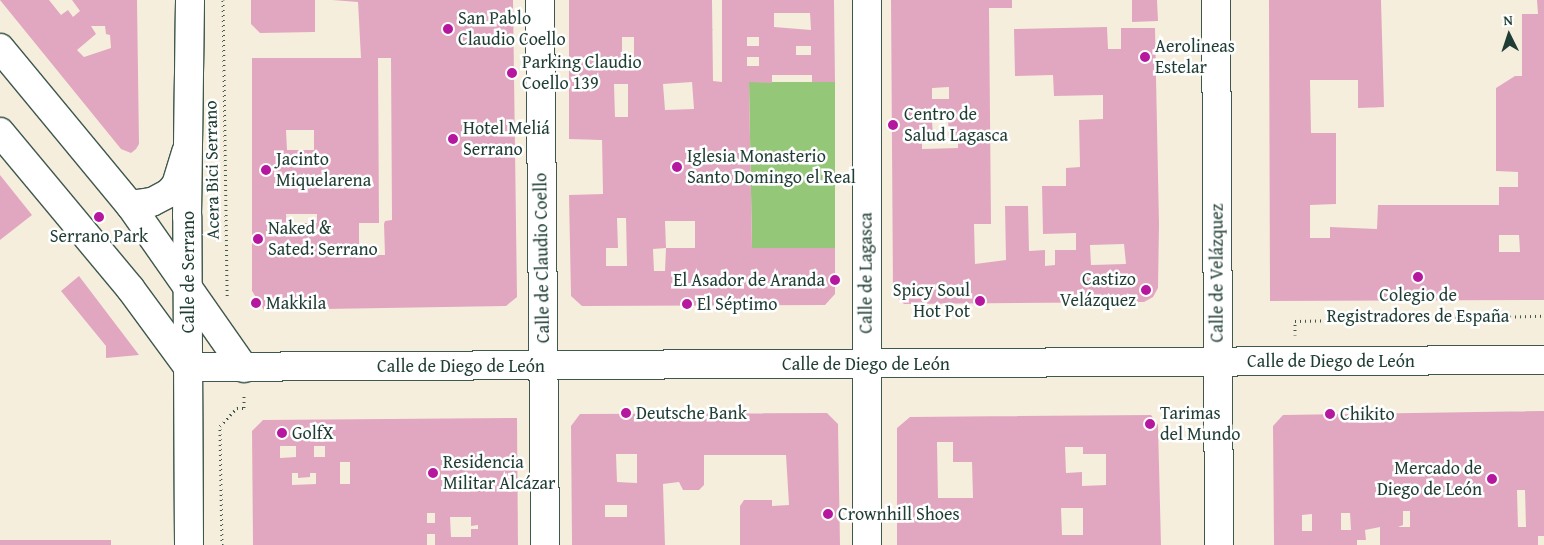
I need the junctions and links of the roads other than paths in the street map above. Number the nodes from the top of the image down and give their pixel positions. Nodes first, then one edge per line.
1 (190, 0) edge
2 (540, 0) edge
3 (867, 0) edge
4 (1216, 0) edge
5 (0, 48) edge
6 (0, 132) edge
7 (189, 138) junction
8 (130, 205) junction
9 (188, 286) junction
10 (1544, 360) edge
11 (1218, 362) junction
12 (866, 364) junction
13 (543, 366) junction
14 (188, 367) junction
15 (244, 368) junction
16 (189, 545) edge
17 (545, 545) edge
18 (867, 545) edge
19 (1218, 545) edge

1 - 7 street, Calle de Serrano
2 - 13 street, Calle de Claudio Coello
3 - 12 street, Calle de Lagasca
4 - 11 street, Calle de Velázquez
5 - 8 street
6 - 14 street
7 - 8 street
7 - 9 street, Calle de Serrano
8 - 9 street
9 - 14 street, Calle de Serrano
9 - 15 street
10 - 11 street, Calle de Diego de León
11 - 12 street, Calle de Diego de León
11 - 19 street, Calle de Velázquez
12 - 13 street, Calle de Diego de León
12 - 18 street, Calle de Lagasca
13 - 15 street, Calle de Diego de León
13 - 17 street, Calle de Claudio Coello
14 - 15 street, Calle de Diego de León
14 - 16 street, Calle de Serrano

